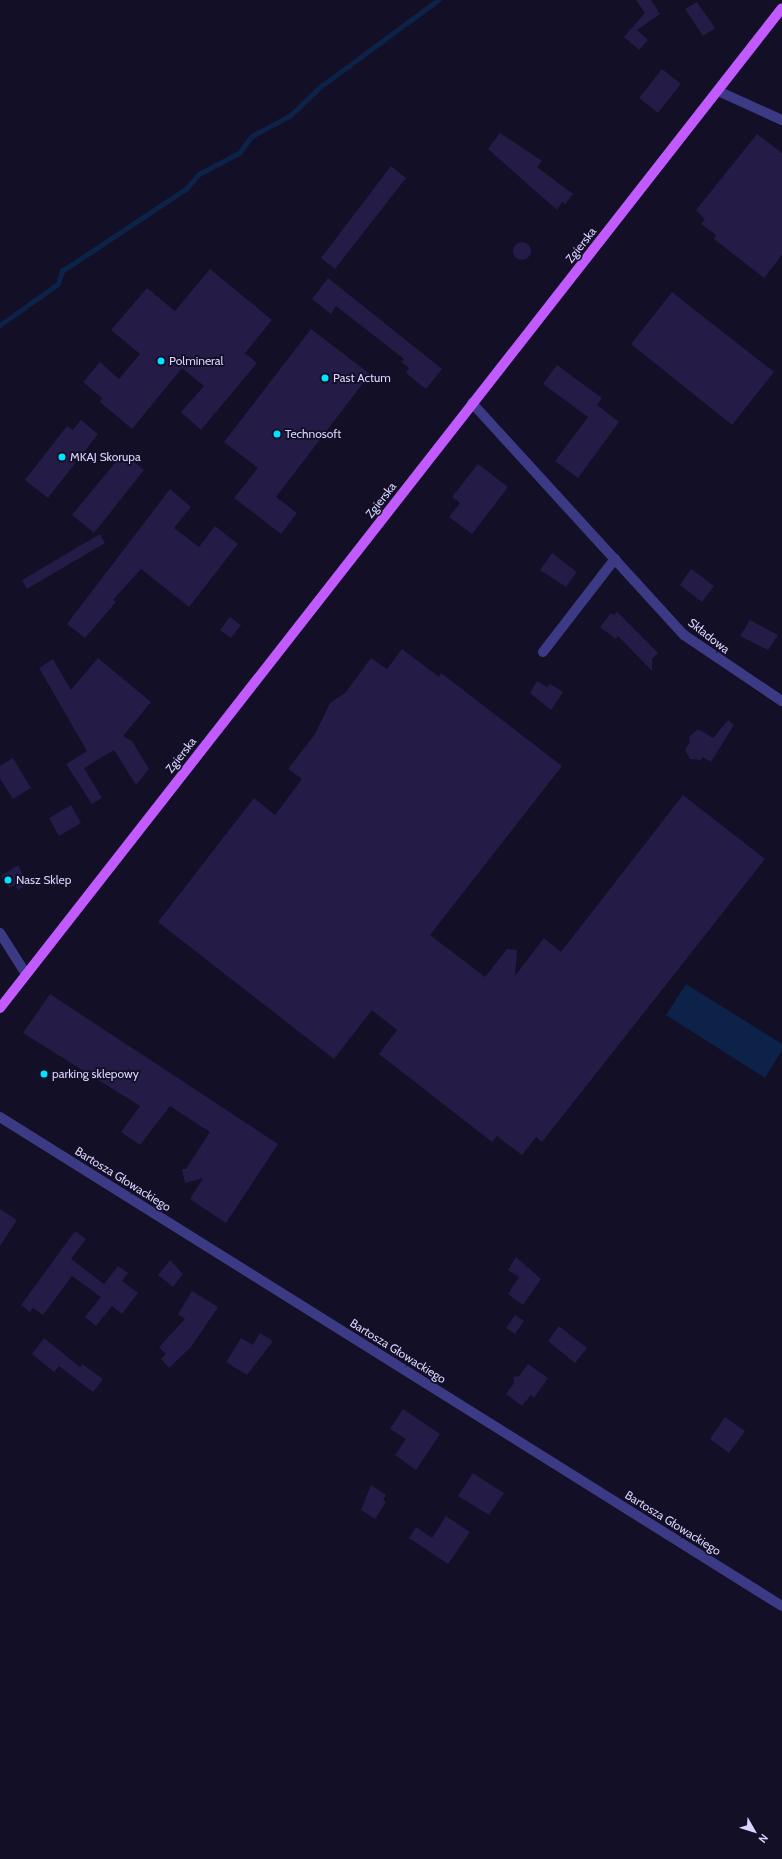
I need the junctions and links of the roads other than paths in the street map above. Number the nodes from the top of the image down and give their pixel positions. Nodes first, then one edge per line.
1 (782, 8) edge
2 (718, 91) junction
3 (782, 120) edge
4 (472, 403) junction
5 (615, 559) junction
6 (543, 652) dead end
7 (782, 701) edge
8 (0, 933) edge
9 (26, 974) junction
10 (0, 1008) edge
11 (0, 1117) edge
12 (782, 1606) edge

1 - 2 main road, Zgierska
2 - 3 street
2 - 4 main road, Zgierska
4 - 5 street, Składowa
4 - 9 main road, Zgierska
5 - 6 street
5 - 7 street, Składowa
8 - 9 street
9 - 10 main road, Zgierska
11 - 12 street, Bartosza Głowackiego

